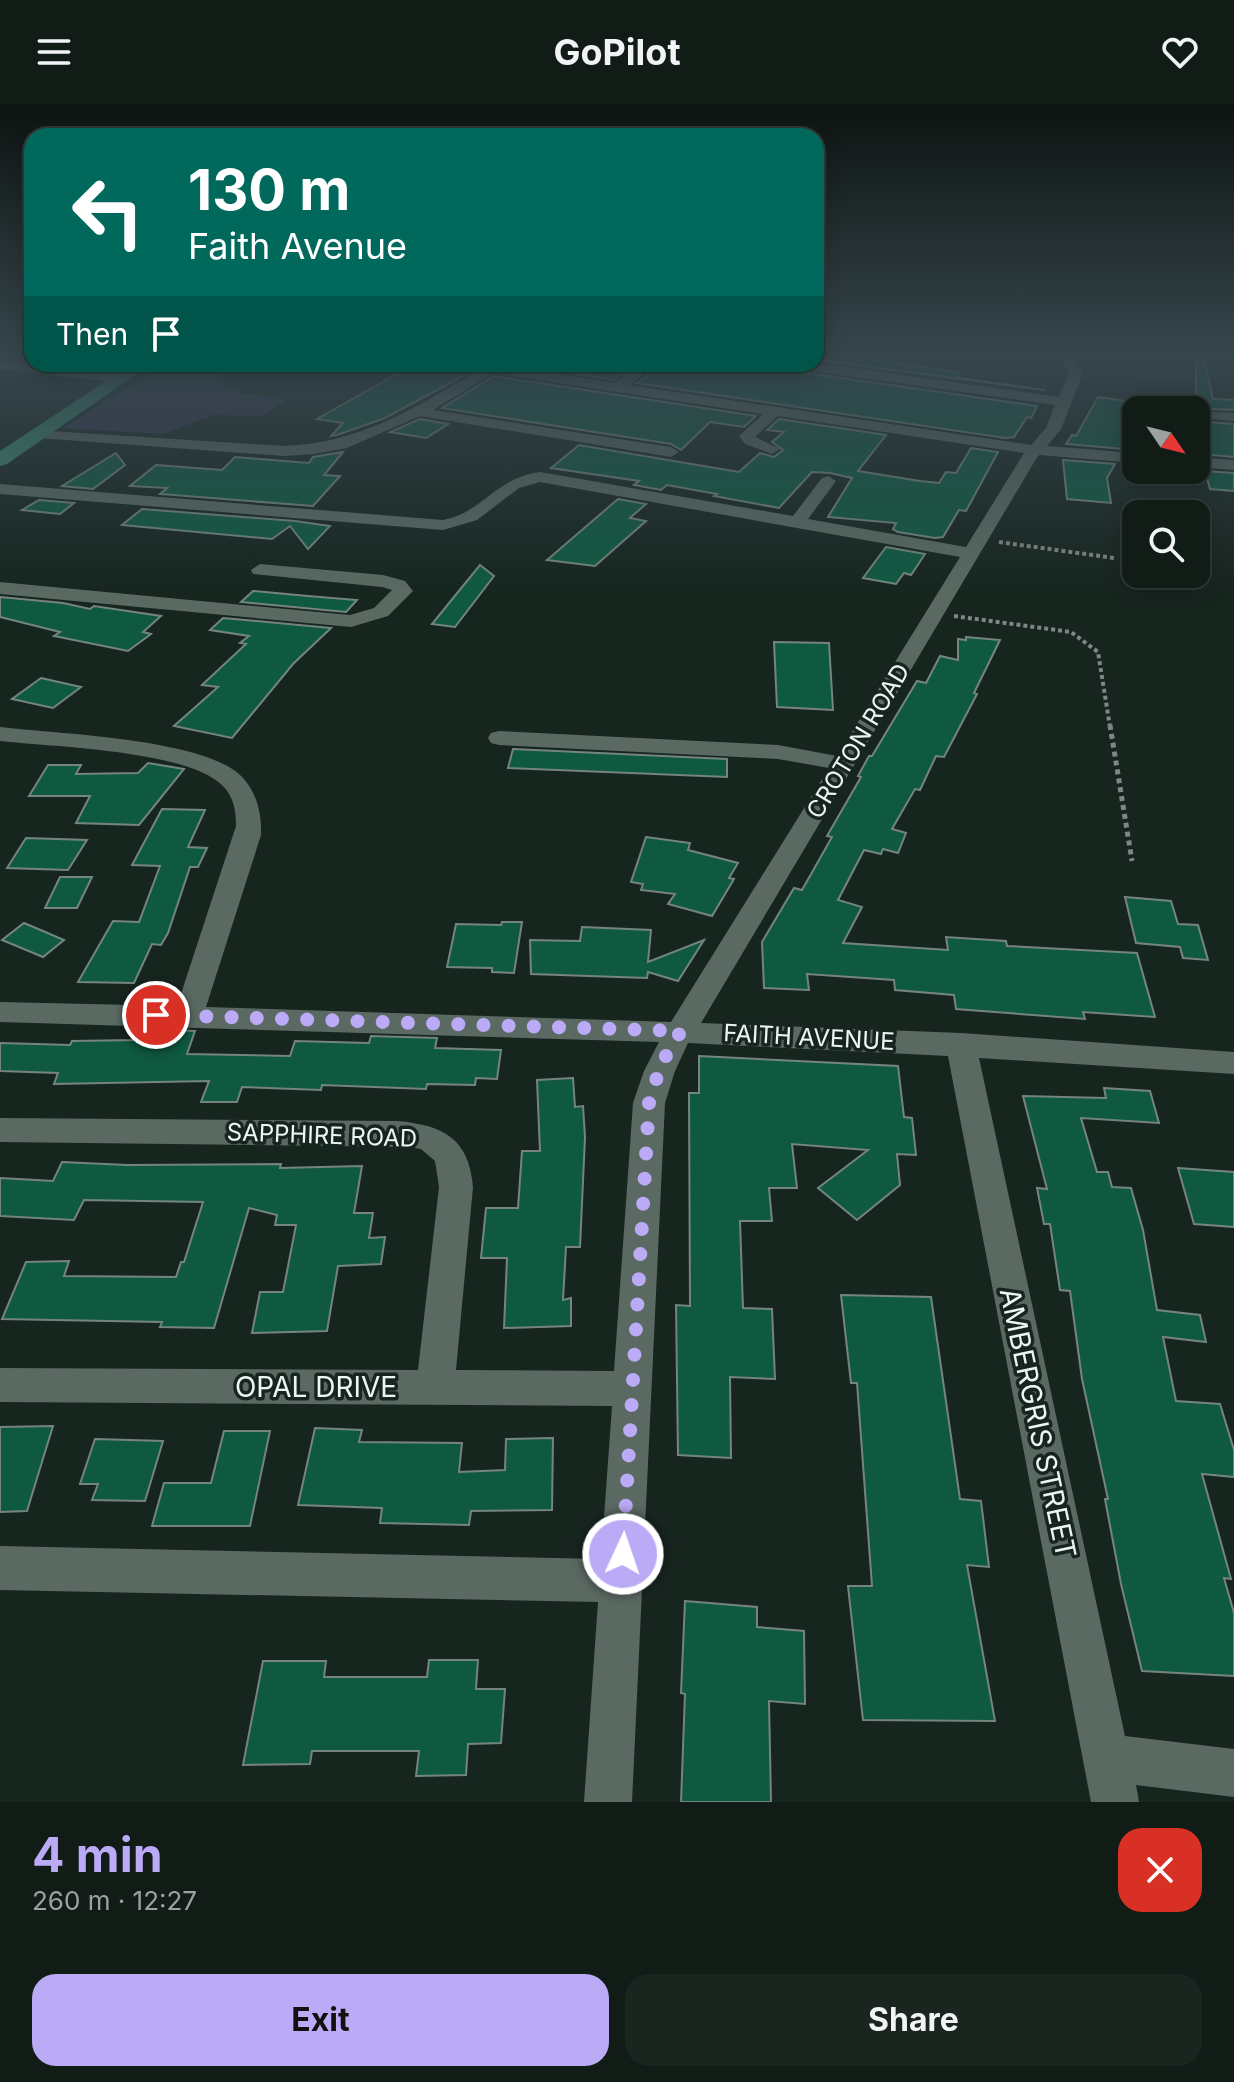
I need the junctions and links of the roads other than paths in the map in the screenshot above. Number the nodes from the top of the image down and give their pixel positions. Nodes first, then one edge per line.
1 (37, 434) edge
2 (56, 434) edge
3 (368, 434) edge
4 (560, 434) edge
5 (749, 434) edge
6 (926, 434) edge
7 (1048, 434) edge
8 (772, 449) dead end
9 (1034, 450) junction
10 (671, 452) dead end
11 (1122, 457) edge
12 (0, 460) edge
13 (1210, 463) edge
14 (1234, 465) edge
15 (828, 481) dead end
16 (0, 489) edge
17 (798, 521) junction
18 (974, 547) junction
19 (260, 570) dead end
20 (0, 588) edge
21 (0, 734) edge
22 (499, 738) dead end
23 (844, 764) junction
24 (0, 1012) edge
25 (188, 1016) junction
26 (681, 1031) junction
27 (961, 1044) junction
28 (1234, 1063) edge
29 (0, 1130) edge
30 (0, 1385) edge
31 (435, 1387) junction
32 (633, 1389) junction
33 (0, 1568) edge
34 (621, 1581) junction
35 (1234, 1773) edge
36 (1111, 1780) edge
37 (608, 1802) edge

1 - 12 main road
2 - 3 street
4 - 10 street
5 - 8 street
6 - 9 street
7 - 9 street, CROTON ROAD
9 - 11 street
9 - 18 street, CROTON ROAD
13 - 14 street
15 - 17 street
16 - 17 street
17 - 18 street
18 - 23 street, CROTON ROAD
19 - 20 street
21 - 25 street
22 - 23 street
23 - 26 street, CROTON ROAD
24 - 25 street, FAITH AVENUE
25 - 26 street, FAITH AVENUE
26 - 27 street, FAITH AVENUE
26 - 32 street, CROTON ROAD
27 - 28 street, FAITH AVENUE
27 - 36 street, AMBERGRIS STREET
29 - 31 street, SAPPHIRE ROAD
30 - 31 street, OPAL DRIVE
31 - 32 street, OPAL DRIVE
32 - 34 street, CROTON ROAD
33 - 34 street
34 - 37 street, CROTON ROAD
35 - 36 street

